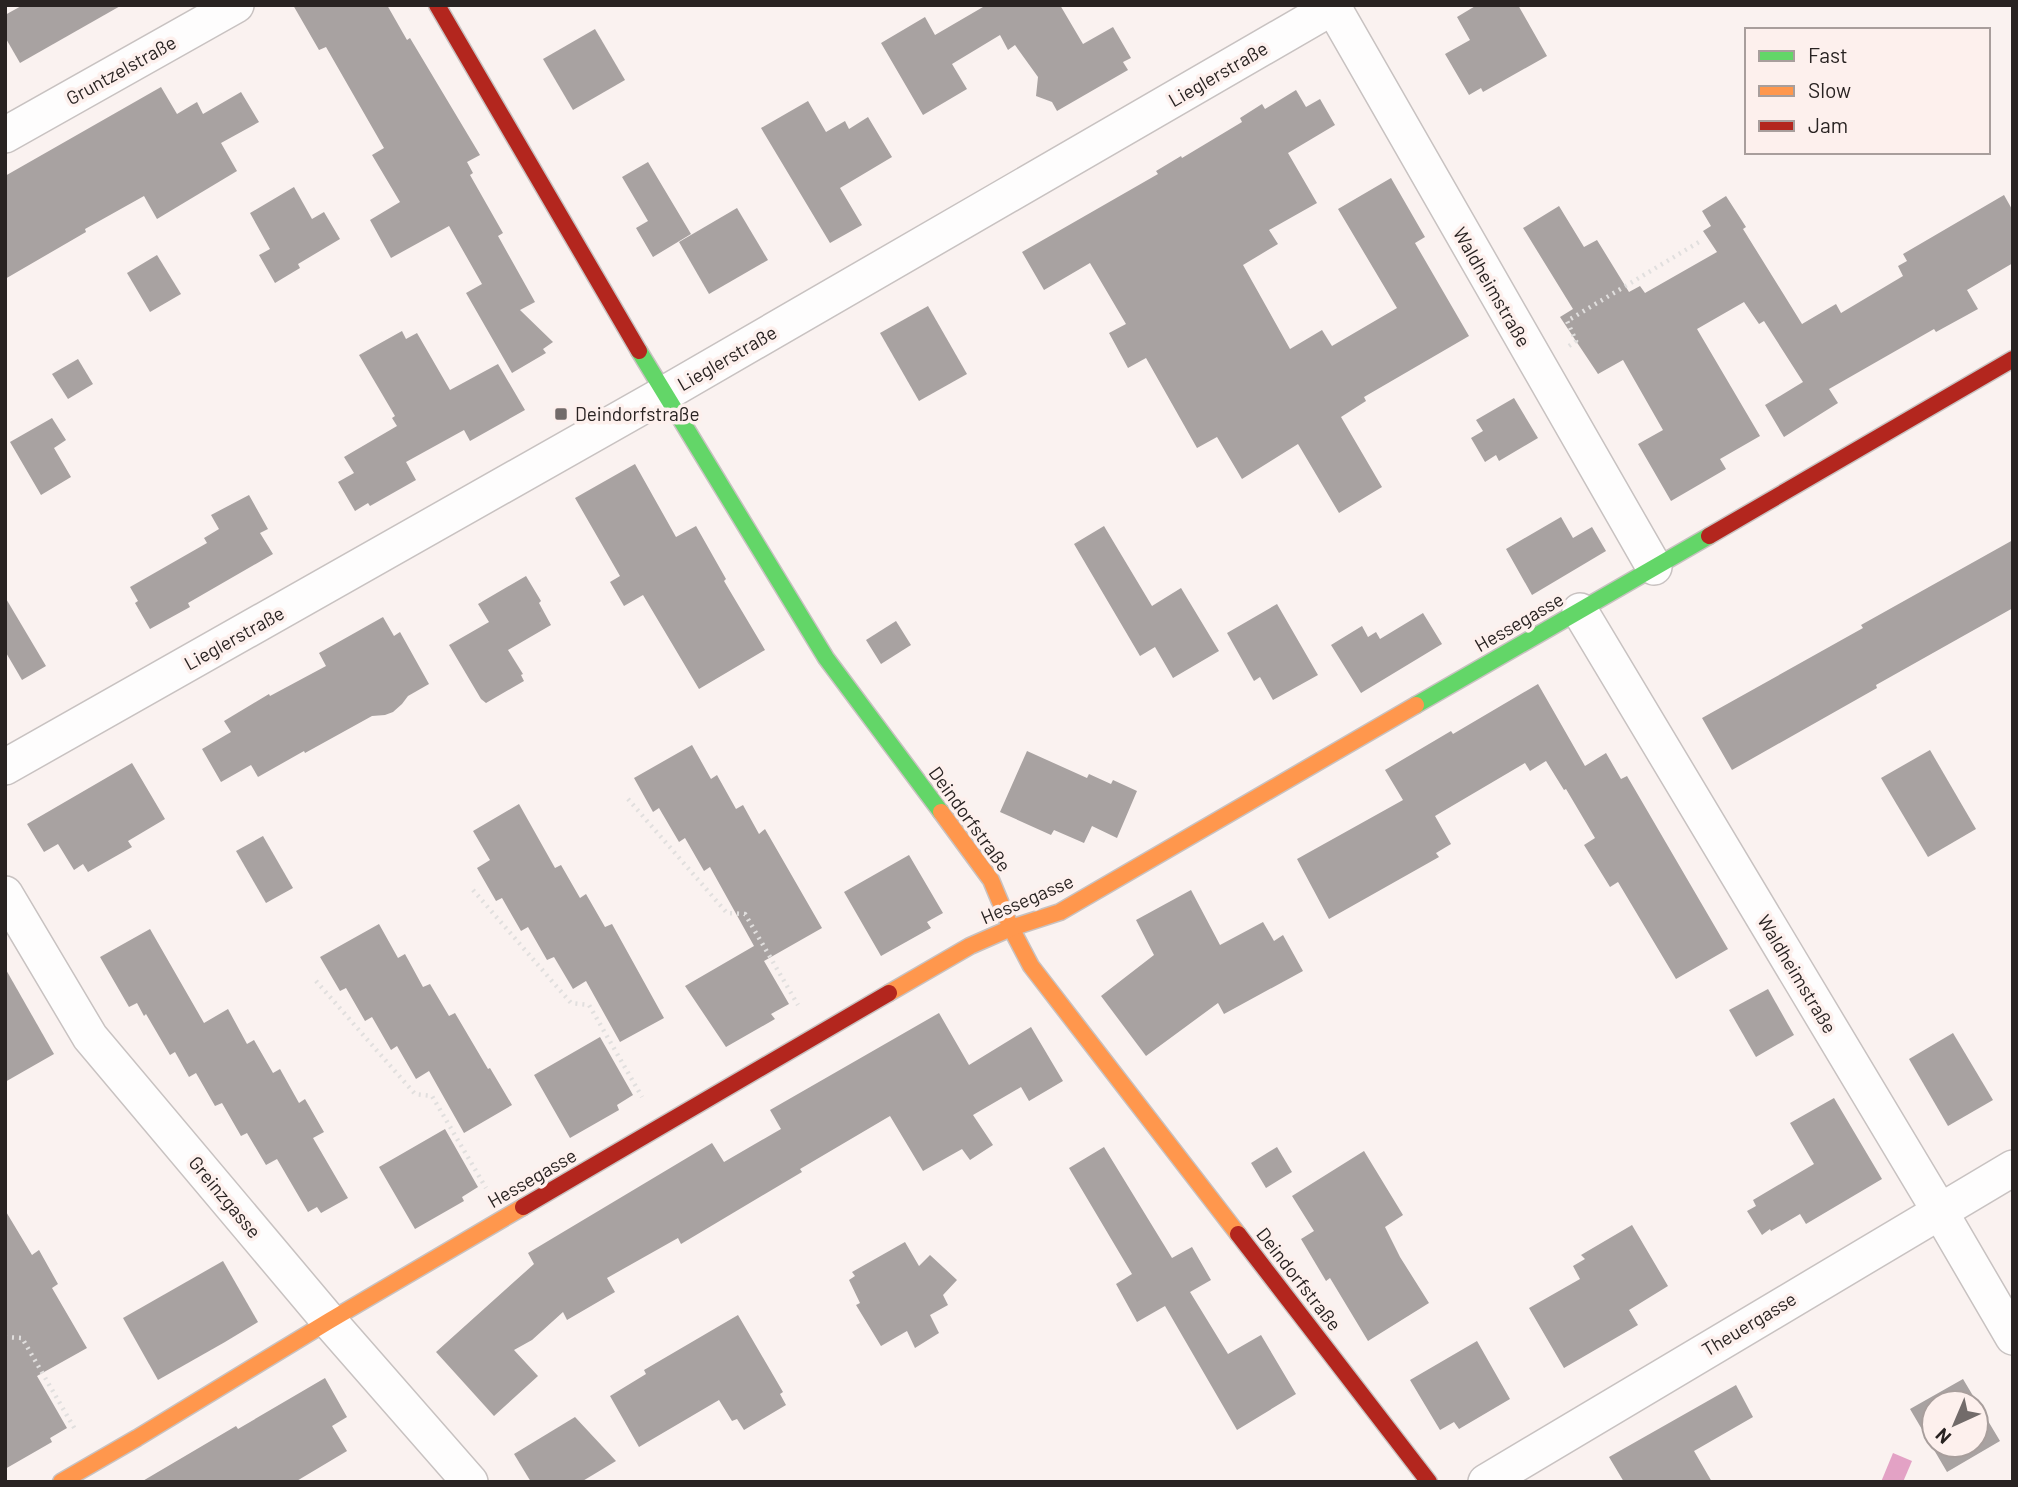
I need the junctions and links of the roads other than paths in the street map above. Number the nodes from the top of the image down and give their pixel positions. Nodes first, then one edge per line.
1 (236, 5) edge
2 (437, 5) edge
3 (1334, 6) edge
4 (5, 135) edge
5 (2013, 359) edge
6 (664, 394) junction
7 (1654, 568) junction
8 (1580, 611) junction
9 (5, 767) edge
10 (5, 894) edge
11 (1011, 928) junction
12 (2013, 1168) edge
13 (1939, 1210) junction
14 (329, 1321) junction
15 (2013, 1337) edge
16 (61, 1482) edge
17 (470, 1482) edge
18 (1429, 1482) edge
19 (1486, 1482) edge

1 - 4 street, Gruntzelstraße
2 - 6 street, Deindorfstraße
3 - 6 street, Lieglerstraße
3 - 7 street, Waldheimstraße
5 - 7 street, Hessegasse
6 - 9 street, Lieglerstraße
6 - 11 street, Deindorfstraße
7 - 8 street, Hessegasse
8 - 11 street, Hessegasse
8 - 13 street, Waldheimstraße
10 - 14 street, Greinzgasse
11 - 14 street, Hessegasse
11 - 18 street, Deindorfstraße
12 - 13 street, Theuergasse
13 - 15 street, Waldheimstraße
13 - 19 street, Theuergasse
14 - 16 street, Hessegasse
14 - 17 street, Greinzgasse

